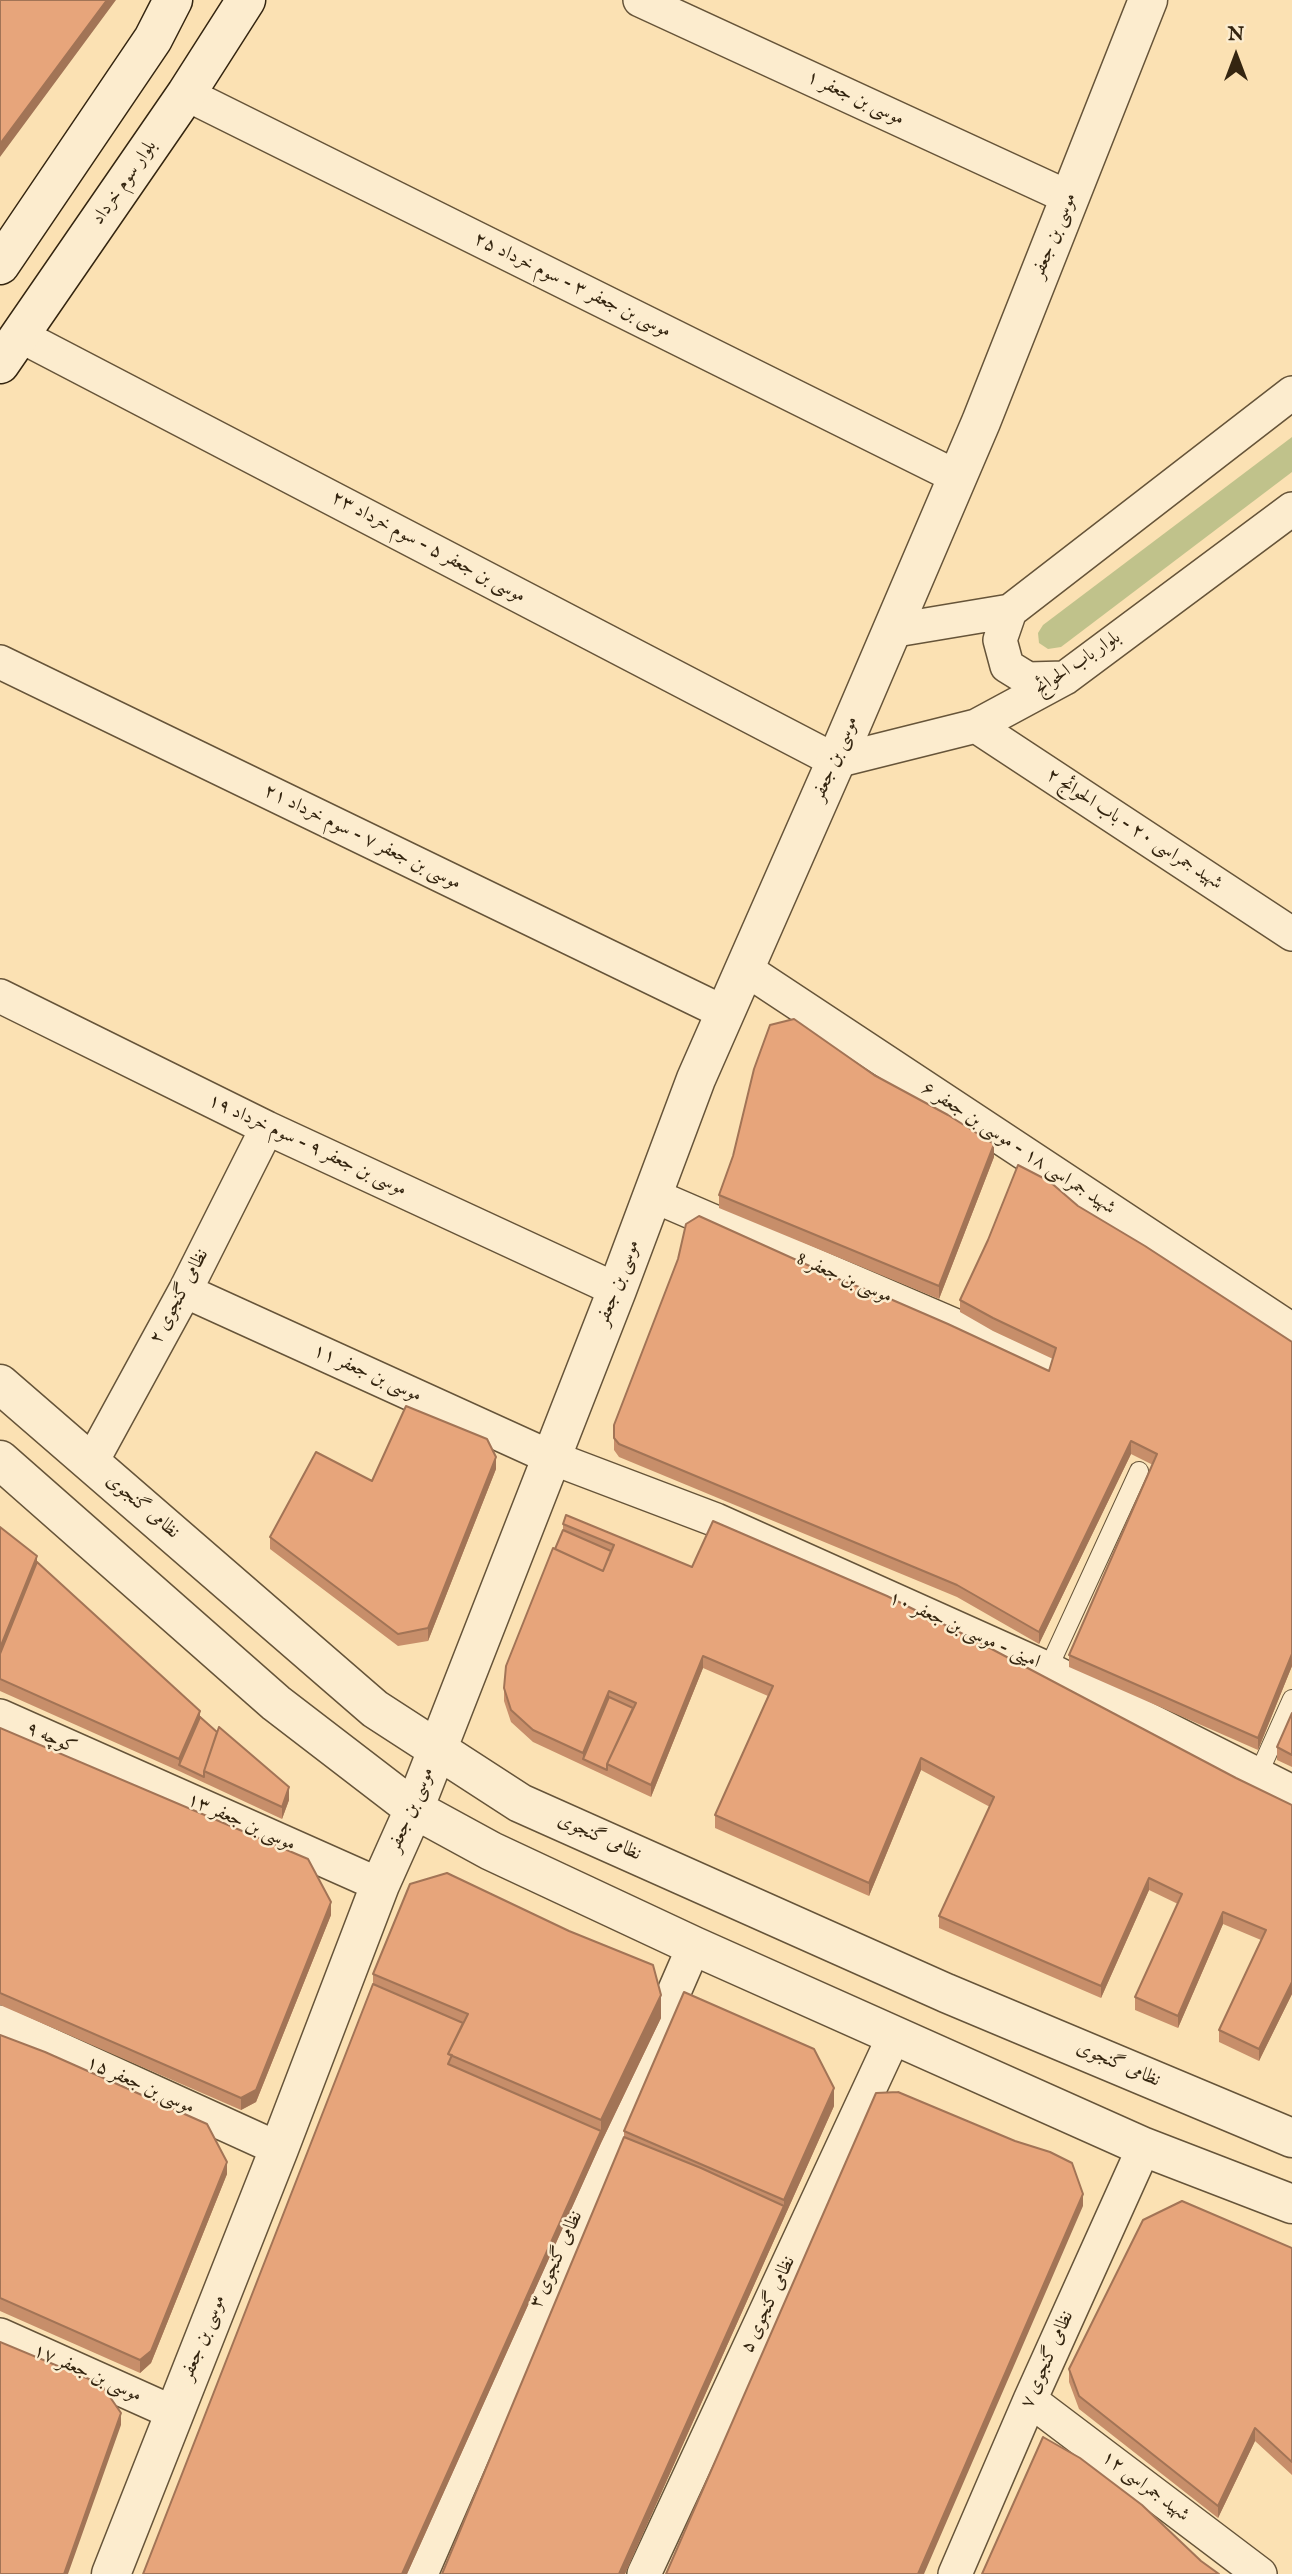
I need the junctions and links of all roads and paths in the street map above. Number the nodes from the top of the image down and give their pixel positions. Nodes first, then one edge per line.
1 (246, 0) edge
2 (640, 0) edge
3 (1148, 0) edge
4 (165, 7) edge
5 (186, 94) junction
6 (1070, 198) junction
7 (12, 224) edge
8 (0, 265) edge
9 (10, 349) edge
10 (1292, 393) edge
11 (957, 477) junction
12 (1284, 526) edge
13 (1010, 611) junction
14 (891, 631) junction
15 (0, 662) edge
16 (1065, 678) junction
17 (976, 726) junction
18 (836, 761) junction
19 (1292, 934) edge
20 (744, 968) junction
21 (0, 996) edge
22 (725, 1013) junction
23 (267, 1128) junction
24 (652, 1195) junction
25 (617, 1290) junction
26 (185, 1291) junction
27 (1292, 1330) edge
28 (1037, 1361) edge
29 (0, 1384) edge
30 (550, 1457) junction
31 (0, 1460) edge
32 (91, 1463) junction
33 (1139, 1472) dead end
34 (1048, 1669) junction
35 (1292, 1699) edge
36 (0, 1716) edge
37 (436, 1751) junction
38 (103, 1762) joint
39 (1258, 1775) junction
40 (1292, 1792) edge
41 (414, 1809) junction
42 (380, 1885) junction
43 (694, 1946) junction
44 (0, 2022) edge
45 (894, 2036) junction
46 (1292, 2138) edge
47 (1144, 2147) junction
48 (279, 2149) junction
49 (1292, 2204) edge
50 (0, 2335) edge
51 (1030, 2400) junction
52 (174, 2413) junction
53 (111, 2574) edge
54 (421, 2574) edge
55 (644, 2574) edge
56 (955, 2574) edge
57 (1260, 2574) edge

1 - 5 street, بلوار سوم خرداد
2 - 6 street, موسی بن جعفر ۱
3 - 6 street, موسی بن جعفر
4 - 7 street
5 - 9 street, بلوار سوم خرداد
5 - 11 street, موسی بن جعفر ۳ - سوم خرداد ۲۵
6 - 11 street, موسی بن جعفر
7 - 8 street
9 - 18 street, موسی بن جعفر ۵ - سوم خرداد ۲۳
10 - 13 street
11 - 14 street, موسی بن جعفر
12 - 16 street, بلوار باب الحوائج
13 - 14 street
13 - 16 street
14 - 18 street, موسی بن جعفر
15 - 22 street, موسی بن جعفر ۷ - سوم خرداد ۲۱
16 - 17 street, بلوار باب الحوائج
17 - 18 street, بلوار باب الحوائج
17 - 19 street, شهید جمراسی ۲۰ - باب الحوائج ۲
18 - 20 street, موسی بن جعفر
20 - 22 street, موسی بن جعفر
20 - 27 street, شهید جمراسی ۱۸ - موسی بن جعفر ۶
21 - 23 street, موسی بن جعفر ۹ - سوم خرداد ۱۹
22 - 24 street, موسی بن جعفر
23 - 25 street, موسی بن جعفر ۹ - سوم خرداد ۱۹
23 - 26 street, نظامی گنجوی ۲
24 - 25 street, موسی بن جعفر
24 - 28 street, موسی بن جعفر 8
25 - 30 street, موسی بن جعفر
26 - 30 street, موسی بن جعفر ۱۱
26 - 32 street, نظامی گنجوی ۲
29 - 32 street, نظامی گنجوی
30 - 34 street, امینی - موسی بن جعفر ۱۰
30 - 37 street, موسی بن جعفر
31 - 41 street
32 - 37 street, نظامی گنجوی
33 - 34 lane
34 - 39 street, امینی - موسی بن جعفر ۱۰
35 - 39 lane
36 - 38 street, کوچه ۹
37 - 41 street, موسی بن جعفر
37 - 46 street, نظامی گنجوی
38 - 42 street, موسی بن جعفر ۱۳
39 - 40 street, امینی - موسی بن جعفر ۱۰
41 - 42 street, موسی بن جعفر
41 - 43 street
42 - 48 street, موسی بن جعفر
43 - 45 street
43 - 54 street, نظامی گنجوی ۳
44 - 48 street, موسی بن جعفر ۱۵
45 - 47 street
45 - 55 street, نظامی گنجوی ۵
47 - 49 street
47 - 51 street, نظامی گنجوی ۷
48 - 52 street, موسی بن جعفر
50 - 52 street, موسی بن جعفر ۱۷
51 - 56 street, نظامی گنجوی ۷
51 - 57 street, شهید جمراسی ۱۲
52 - 53 street, موسی بن جعفر

